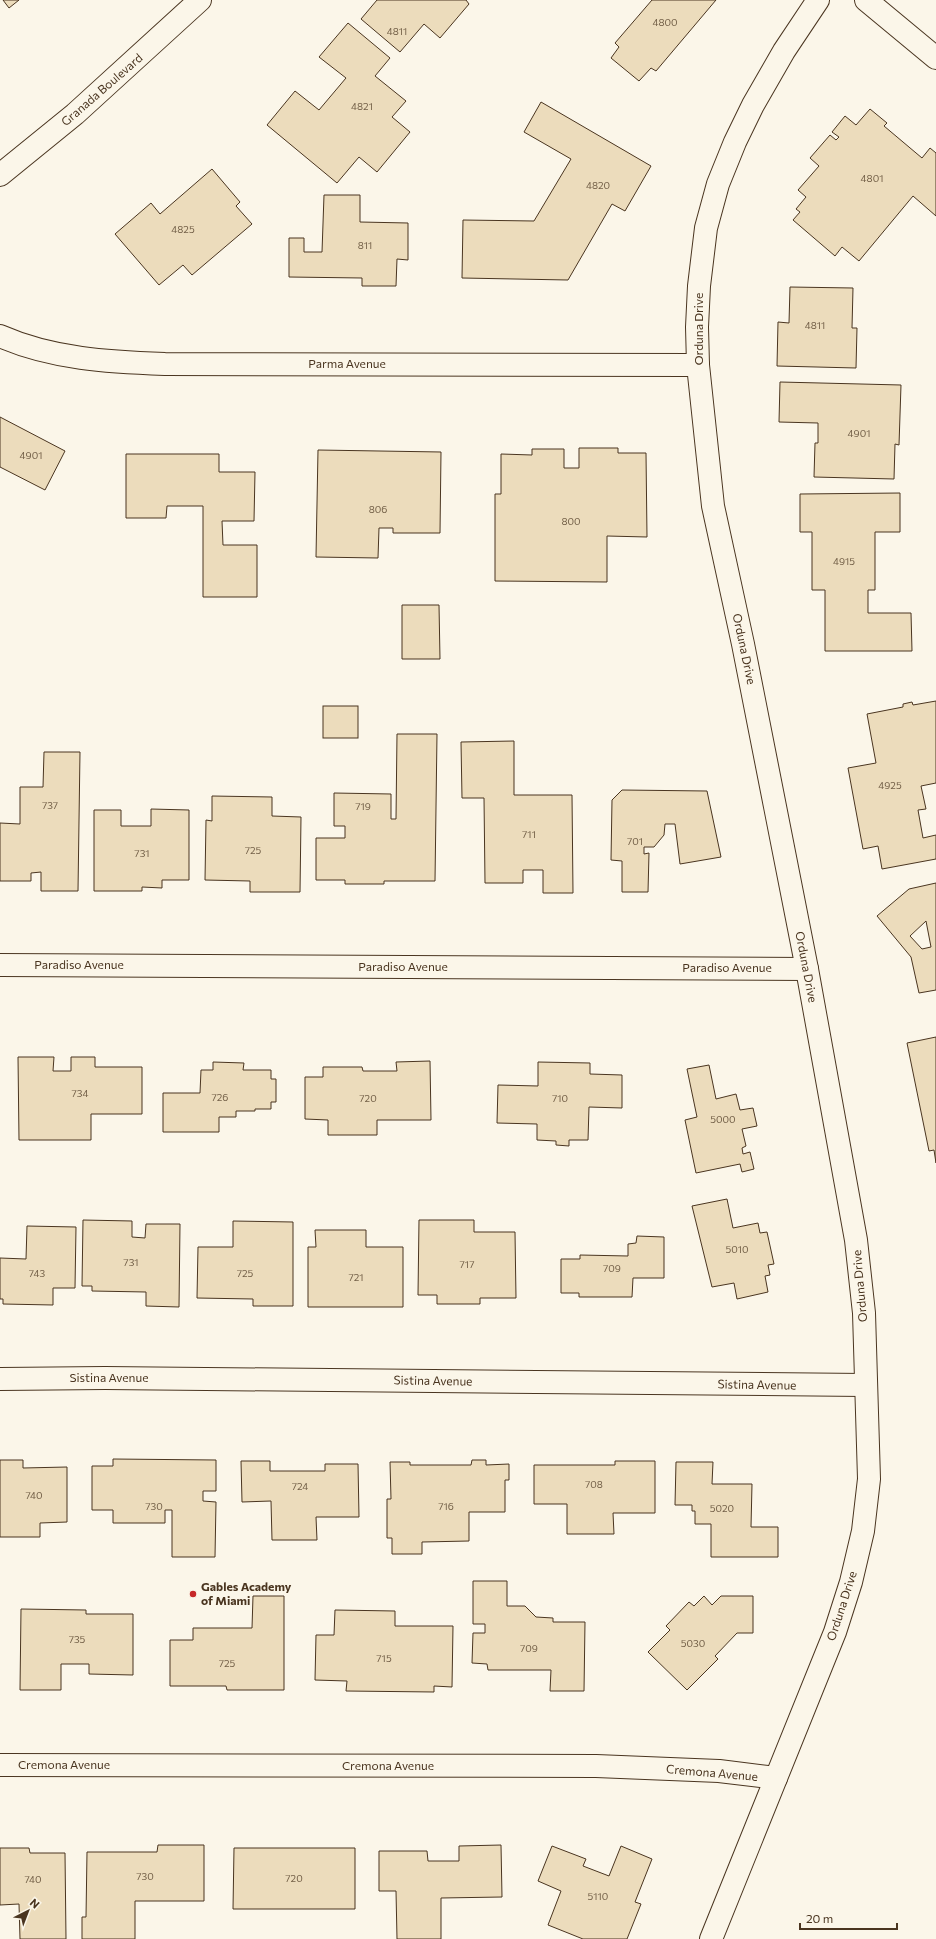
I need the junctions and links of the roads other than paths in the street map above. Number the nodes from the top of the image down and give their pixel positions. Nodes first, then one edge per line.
1 (200, 0) edge
2 (818, 0) edge
3 (866, 0) edge
4 (936, 58) edge
5 (0, 175) edge
6 (0, 336) edge
7 (698, 365) junction
8 (0, 965) edge
9 (807, 969) junction
10 (0, 1379) edge
11 (865, 1385) junction
12 (0, 1765) edge
13 (776, 1778) junction
14 (711, 1939) edge

1 - 5 street, Granada Boulevard
2 - 7 street, Orduna Drive
3 - 4 street
6 - 7 street, Parma Avenue
7 - 9 street, Orduna Drive
8 - 9 street, Paradiso Avenue
9 - 11 street, Orduna Drive
10 - 11 street, Sistina Avenue
11 - 13 street, Orduna Drive
12 - 13 street, Cremona Avenue
13 - 14 street, Orduna Drive

